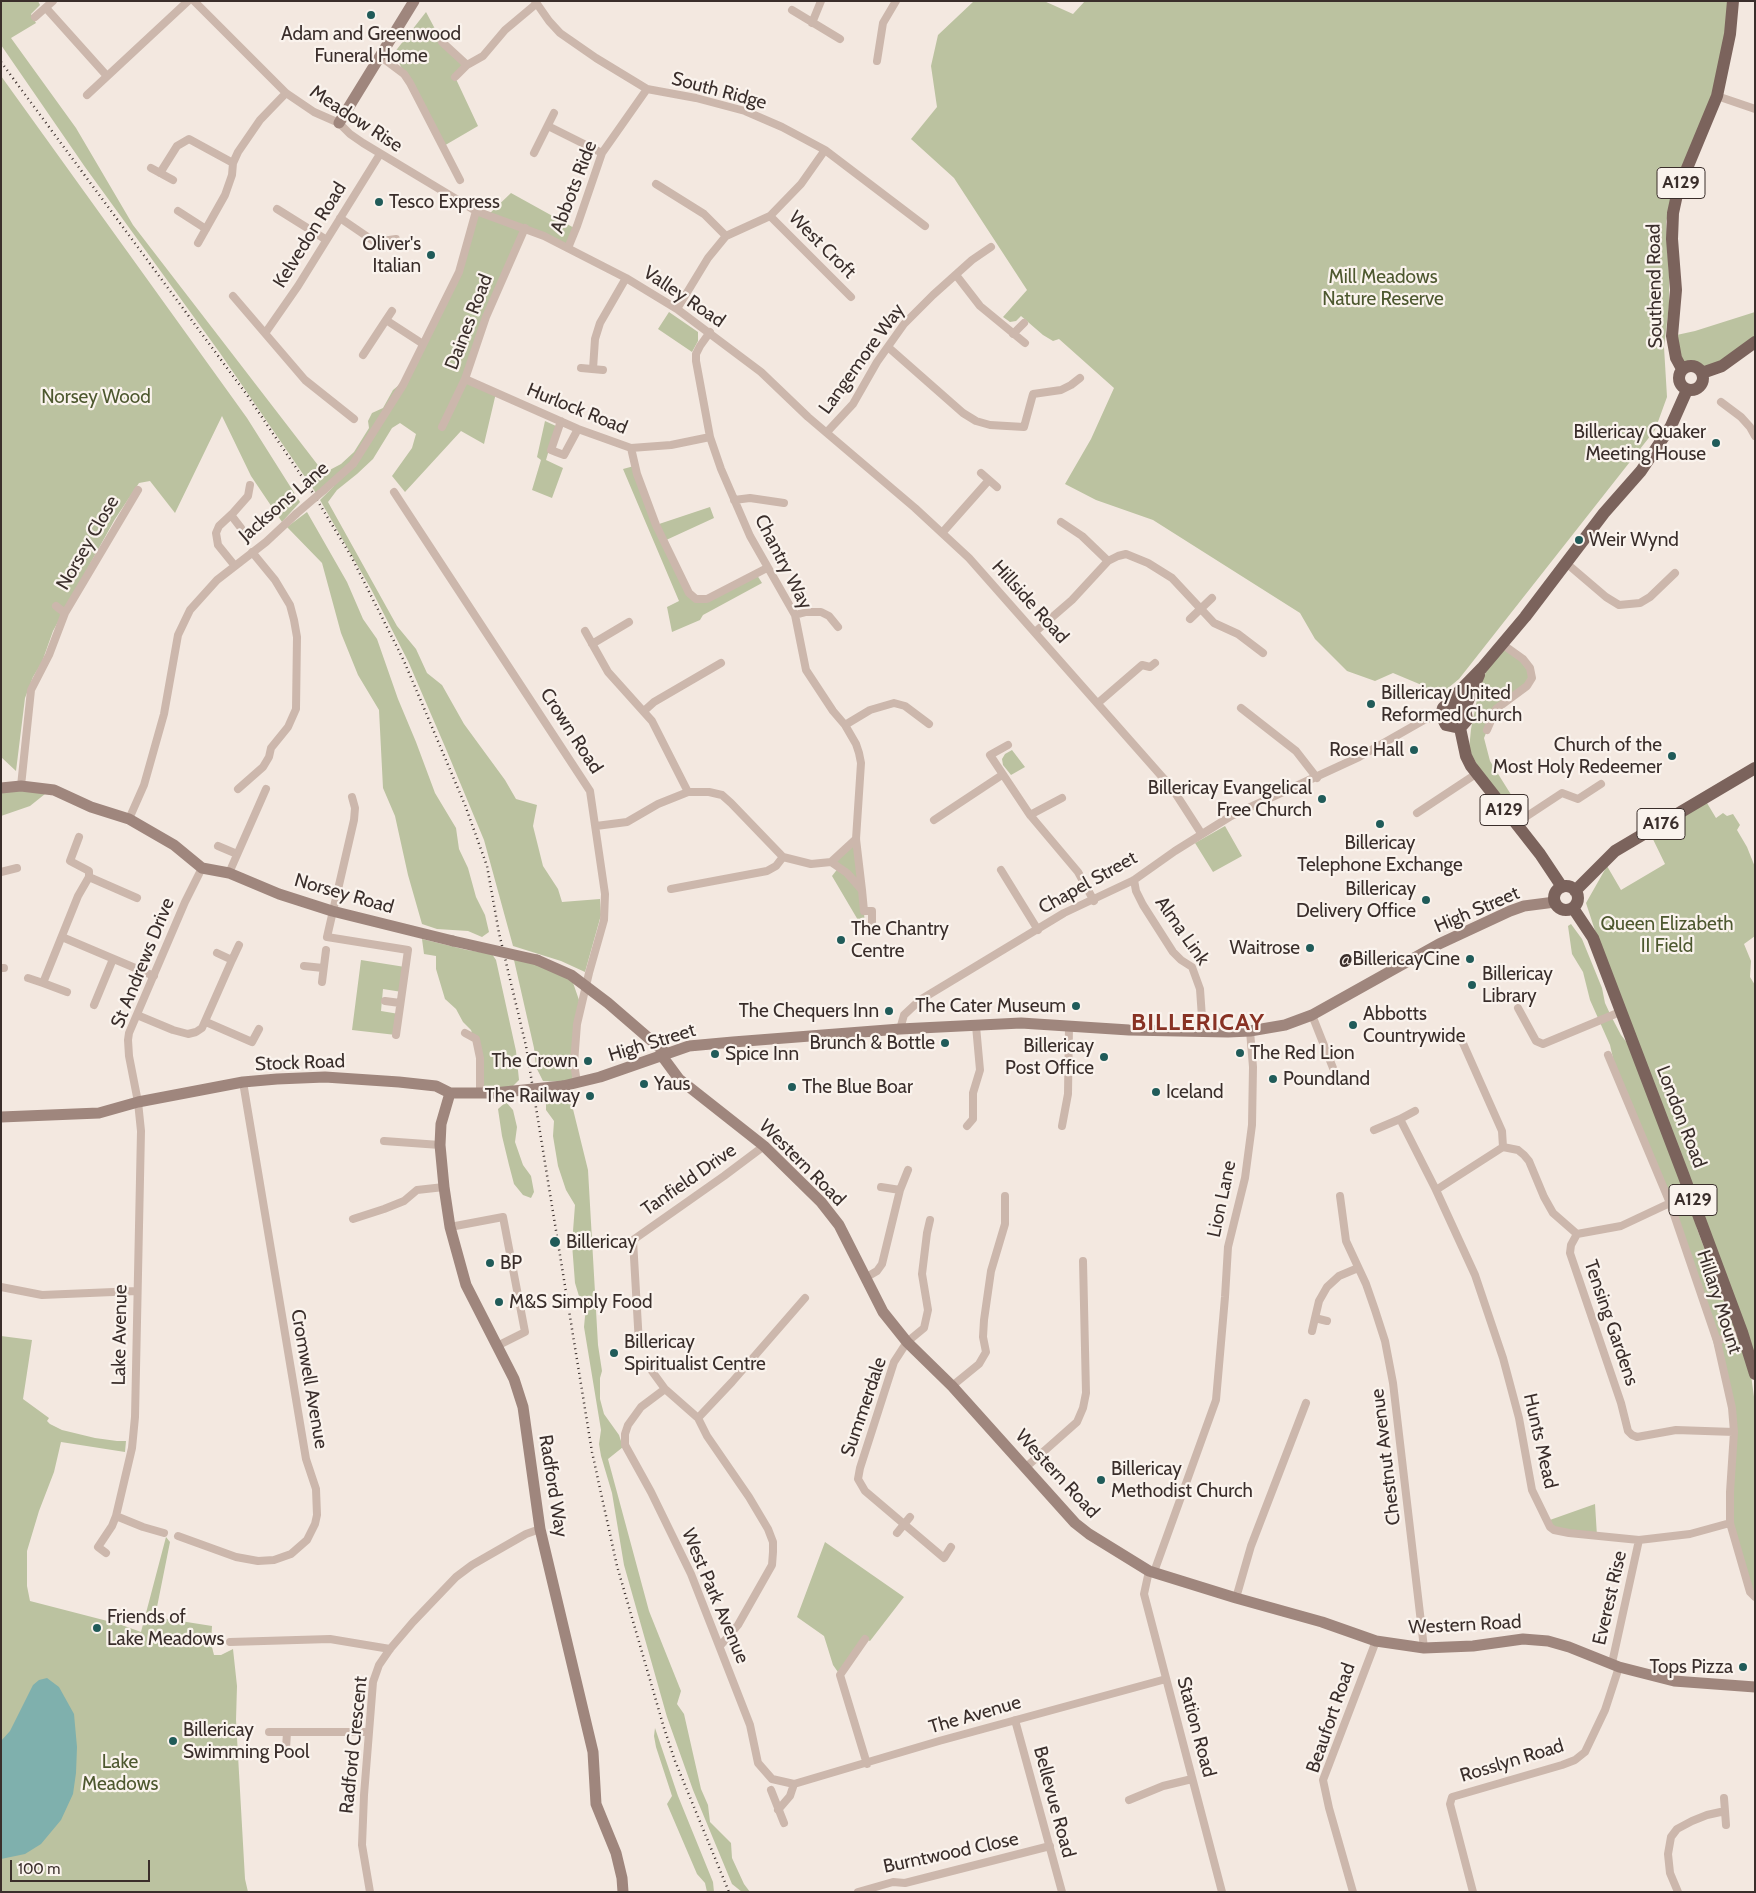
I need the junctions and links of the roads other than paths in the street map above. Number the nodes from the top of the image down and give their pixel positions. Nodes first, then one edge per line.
1 (52, 1) edge
2 (188, 1) edge
3 (194, 1) edge
4 (414, 1) edge
5 (820, 1) edge
6 (896, 1) edge
7 (1732, 1) edge
8 (536, 2) edge
9 (46, 8) junction
10 (792, 10) dead end
11 (35, 17) dead end
12 (812, 23) junction
13 (840, 39) dead end
14 (442, 42) dead end
15 (380, 56) junction
16 (877, 61) dead end
17 (467, 65) junction
18 (107, 76) junction
19 (454, 77) dead end
20 (647, 89) junction
21 (286, 93) junction
22 (87, 95) dead end
23 (1717, 96) junction
24 (1755, 109) edge
25 (554, 113) dead end
26 (339, 123) junction
27 (548, 126) junction
28 (825, 150) junction
29 (534, 153) dead end
30 (602, 153) junction
31 (380, 154) junction
32 (233, 163) junction
33 (151, 168) dead end
34 (160, 173) junction
35 (173, 180) dead end
36 (460, 180) dead end
37 (656, 184) dead end
38 (277, 210) dead end
39 (178, 211) dead end
40 (476, 211) junction
41 (770, 216) junction
42 (340, 218) junction
43 (925, 226) dead end
44 (525, 228) junction
45 (206, 229) junction
46 (726, 236) junction
47 (325, 239) junction
48 (396, 239) dead end
49 (198, 243) dead end
50 (991, 247) dead end
51 (568, 248) junction
52 (956, 275) junction
53 (626, 278) junction
54 (233, 296) dead end
55 (851, 297) dead end
56 (677, 308) junction
57 (392, 311) dead end
58 (386, 320) junction
59 (1024, 323) dead end
60 (266, 332) junction
61 (710, 332) junction
62 (1013, 334) junction
63 (1755, 342) edge
64 (1024, 343) dead end
65 (423, 344) junction
66 (888, 347) junction
67 (363, 356) dead end
68 (581, 368) dead end
69 (593, 369) junction
70 (1682, 369) junction
71 (603, 370) dead end
72 (1702, 373) junction
73 (465, 378) junction
74 (1080, 378) dead end
75 (1687, 390) junction
76 (1721, 402) dead end
77 (808, 418) joint
78 (354, 419) dead end
79 (562, 421) junction
80 (442, 427) dead end
81 (578, 429) junction
82 (827, 432) junction
83 (1755, 436) edge
84 (710, 437) junction
85 (631, 448) junction
86 (981, 473) dead end
87 (989, 480) junction
88 (250, 485) dead end
89 (997, 487) dead end
90 (138, 490) dead end
91 (394, 492) dead end
92 (734, 500) junction
93 (784, 503) dead end
94 (231, 515) junction
95 (1061, 522) dead end
96 (241, 528) dead end
97 (942, 533) junction
98 (252, 552) junction
99 (1108, 561) junction
100 (1565, 562) junction
101 (235, 566) junction
102 (767, 568) junction
103 (1675, 573) dead end
104 (1212, 598) dead end
105 (56, 606) dead end
106 (1201, 608) junction
107 (66, 612) junction
108 (795, 615) junction
109 (1190, 619) dead end
110 (629, 622) dead end
111 (838, 627) dead end
112 (585, 631) dead end
113 (1035, 632) junction
114 (592, 644) junction
115 (1502, 644) junction
116 (1263, 652) dead end
117 (721, 663) dead end
118 (1155, 663) dead end
119 (1482, 668) junction
120 (1098, 703) junction
121 (1449, 703) junction
122 (1241, 708) dead end
123 (1465, 708) junction
124 (644, 711) junction
125 (1441, 715) junction
126 (929, 724) dead end
127 (845, 726) junction
128 (1460, 728) junction
129 (1487, 730) dead end
130 (1008, 745) dead end
131 (1755, 768) edge
132 (1476, 774) junction
133 (1002, 775) junction
134 (1317, 778) junction
135 (1601, 784) dead end
136 (21, 786) junction
137 (1, 788) edge
138 (238, 789) dead end
139 (266, 789) dead end
140 (688, 792) junction
141 (352, 797) dead end
142 (1062, 798) dead end
143 (1417, 813) dead end
144 (1030, 815) junction
145 (129, 819) junction
146 (934, 820) dead end
147 (1515, 824) junction
148 (596, 826) junction
149 (1201, 833) junction
150 (79, 837) dead end
151 (856, 839) junction
152 (218, 846) dead end
153 (237, 854) junction
154 (783, 857) junction
155 (831, 862) junction
156 (17, 868) dead end
157 (202, 868) junction
158 (1001, 870) dead end
159 (1, 872) edge
160 (229, 873) junction
161 (89, 877) junction
162 (1134, 880) junction
163 (1562, 886) junction
164 (671, 889) dead end
165 (862, 890) junction
166 (1575, 891) junction
167 (137, 898) dead end
168 (1094, 901) junction
169 (1555, 902) junction
170 (1573, 908) junction
171 (332, 911) junction
172 (1038, 930) junction
173 (872, 931) dead end
174 (62, 937) junction
175 (239, 945) dead end
176 (326, 950) dead end
177 (216, 953) dead end
178 (113, 959) junction
179 (232, 960) junction
180 (304, 966) dead end
181 (323, 968) junction
182 (154, 976) junction
183 (28, 978) dead end
184 (322, 982) dead end
185 (43, 983) junction
186 (586, 987) junction
187 (67, 992) dead end
188 (385, 1001) dead end
189 (400, 1003) junction
190 (94, 1005) dead end
191 (1518, 1008) dead end
192 (1620, 1012) junction
193 (137, 1015) junction
194 (1312, 1015) junction
195 (206, 1022) junction
196 (976, 1026) junction
197 (1070, 1026) junction
198 (259, 1028) dead end
199 (900, 1029) junction
200 (1250, 1031) junction
201 (1203, 1032) junction
202 (465, 1033) dead end
203 (396, 1035) dead end
204 (1462, 1041) dead end
205 (664, 1055) junction
206 (1608, 1055) dead end
207 (1334, 1068) dead end
208 (600, 1077) joint
209 (243, 1082) junction
210 (577, 1083) junction
211 (480, 1093) junction
212 (450, 1094) junction
213 (138, 1102) junction
214 (1415, 1111) dead end
215 (1, 1117) edge
216 (1400, 1119) junction
217 (967, 1126) dead end
218 (1062, 1126) dead end
219 (1374, 1130) dead end
220 (384, 1141) dead end
221 (440, 1145) junction
222 (764, 1146) junction
223 (1502, 1147) junction
224 (908, 1170) dead end
225 (444, 1187) junction
226 (881, 1187) dead end
227 (900, 1190) junction
228 (1436, 1190) junction
229 (1005, 1196) dead end
230 (1340, 1196) dead end
231 (1670, 1203) junction
232 (353, 1219) dead end
233 (930, 1220) dead end
234 (1005, 1224) junction
235 (1014, 1226) dead end
236 (450, 1227) junction
237 (1578, 1234) junction
238 (1083, 1261) dead end
239 (1358, 1268) junction
240 (865, 1278) junction
241 (1, 1287) edge
242 (137, 1291) junction
243 (805, 1298) dead end
244 (1315, 1318) junction
245 (1327, 1321) dead end
246 (1312, 1332) dead end
247 (1742, 1332) junction
248 (1717, 1341) junction
249 (907, 1342) junction
250 (639, 1344) dead end
251 (497, 1346) junction
252 (646, 1363) dead end
253 (1755, 1374) edge
254 (952, 1386) junction
255 (665, 1389) junction
256 (1306, 1403) dead end
257 (698, 1418) junction
258 (1734, 1432) junction
259 (1025, 1468) junction
260 (116, 1516) junction
261 (910, 1516) dead end
262 (1730, 1524) junction
263 (904, 1525) junction
264 (540, 1529) junction
265 (164, 1533) dead end
266 (897, 1533) dead end
267 (178, 1536) dead end
268 (1639, 1540) junction
269 (90, 1542) dead end
270 (98, 1547) junction
271 (951, 1547) dead end
272 (106, 1553) dead end
273 (1152, 1571) junction
274 (1755, 1597) edge
275 (1236, 1598) junction
276 (865, 1639) dead end
277 (230, 1642) dead end
278 (1376, 1642) junction
279 (720, 1646) junction
280 (1424, 1648) junction
281 (390, 1649) junction
282 (1616, 1665) junction
283 (1166, 1679) junction
284 (1755, 1688) edge
285 (1015, 1720) junction
286 (269, 1732) dead end
287 (286, 1732) junction
288 (368, 1732) junction
289 (286, 1749) dead end
290 (867, 1764) junction
291 (1192, 1779) junction
292 (794, 1784) junction
293 (771, 1790) dead end
294 (1724, 1798) dead end
295 (1129, 1800) dead end
296 (778, 1810) junction
297 (1725, 1811) junction
298 (784, 1823) dead end
299 (1726, 1824) dead end
300 (1050, 1846) junction
301 (370, 1892) edge
302 (623, 1892) edge
303 (858, 1892) edge
304 (1062, 1892) edge
305 (1222, 1892) edge
306 (1353, 1892) edge
307 (1473, 1892) edge
308 (1678, 1892) edge

1 - 9 street
2 - 18 street
3 - 21 street, Meadow Rise
4 - 15 street
5 - 12 street
6 - 16 street
7 - 23 main road, Southend Road / A129
8 - 17 street
8 - 20 street, South Ridge
9 - 11 street
9 - 18 street
10 - 12 street
12 - 13 street
14 - 17 street
15 - 26 street
15 - 36 street
17 - 19 street
18 - 22 street
20 - 28 street, South Ridge
20 - 30 street, Abbots Ride
21 - 26 street, Meadow Rise
21 - 32 street
23 - 24 street
23 - 70 main road, Southend Road / A129
25 - 27 street
26 - 31 street, Meadow Rise
27 - 29 street
27 - 30 street
28 - 41 street
28 - 43 street, South Ridge
30 - 51 street, Abbots Ride
31 - 40 street, Meadow Rise
31 - 42 street, Kelvedon Road
32 - 34 street
32 - 45 street
33 - 34 street
34 - 35 street
37 - 46 street
38 - 47 street
39 - 45 street
40 - 44 street, Meadow Rise
40 - 65 street, Jacksons Lane
41 - 46 street
41 - 55 street, West Croft
42 - 47 street, Kelvedon Road
42 - 48 street
44 - 51 street, Valley Road
44 - 73 street, Daines Road
45 - 49 street
46 - 56 street
47 - 60 street, Kelvedon Road
50 - 52 street, Langemore Way
51 - 53 street, Valley Road
52 - 62 street
52 - 66 street, Langemore Way
53 - 56 street, Valley Road
53 - 69 street
54 - 60 street
56 - 61 street, Valley Road
57 - 58 street
58 - 65 street
58 - 67 street
59 - 62 street
60 - 78 street
61 - 77 street, Valley Road
61 - 84 street, Chantry Way
62 - 64 street
63 - 72 main road
65 - 98 street, Jacksons Lane, bridge
66 - 74 street
66 - 82 street, Langemore Way
68 - 69 street
69 - 71 street
70 - 72 main road
70 - 75 main road, A129
72 - 75 main road, A129
73 - 79 street, Hurlock Road
73 - 80 street, Daines Road
75 - 100 main road, A129
76 - 83 street
77 - 82 street, Hillside Road
79 - 81 street, Hurlock Road
79 - 81 street
81 - 85 street, Hurlock Road
82 - 97 street, Hillside Road
84 - 85 street, Hurlock Road
84 - 92 street, Chantry Way
85 - 102 street
86 - 87 street
87 - 89 street
87 - 97 street
88 - 94 street
90 - 107 street, Norsey Close
91 - 148 street, Crown Road
92 - 93 street
92 - 102 street, Chantry Way
94 - 96 street
94 - 101 street
95 - 99 street
97 - 113 street, Hillside Road
98 - 101 street, Jacksons Lane
98 - 138 street
99 - 106 street
99 - 113 street
100 - 103 street
100 - 115 main road, A129
101 - 145 street, Jacksons Lane
102 - 108 street, Chantry Way
104 - 106 street
105 - 107 street, Norsey Close
106 - 109 street
106 - 116 street
107 - 136 street, Norsey Close
108 - 111 street
108 - 127 street, Chantry Way
110 - 114 street
112 - 114 street
113 - 120 street, Hillside Road
114 - 124 street
115 - 119 main road, A129
115 - 129 street
117 - 124 street
118 - 120 street
119 - 121 main road, A129
119 - 123 main road, A129
120 - 149 street, Hillside Road
121 - 123 main road
121 - 125 main road, A129
122 - 134 street
123 - 128 main road, A129
124 - 140 street
125 - 128 main road
125 - 134 street, Chapel Street
126 - 127 street
127 - 151 street, Chantry Way
128 - 132 main road, A129
130 - 133 street
131 - 166 main road, A176
132 - 143 street
132 - 147 main road, A129
133 - 144 street
133 - 146 street
134 - 149 street, Chapel Street
135 - 147 street
136 - 137 street, Norsey Road
136 - 145 street, Norsey Road
139 - 153 street
140 - 148 street
140 - 154 street
141 - 171 street
142 - 144 street
144 - 168 street
145 - 157 street, Norsey Road
147 - 163 main road, A129
148 - 186 street, Crown Road
149 - 162 street, Chapel Street
150 - 161 street
151 - 155 street
151 - 165 street, Chantry Way
152 - 153 street
153 - 160 street
154 - 155 street
154 - 164 street
155 - 165 street
156 - 159 street
157 - 160 street, Norsey Road
157 - 182 street, St Andrews Drive
158 - 172 street
160 - 171 street, Norsey Road
161 - 167 street
161 - 174 street
162 - 168 street, Chapel Street
162 - 201 street, Alma Link
163 - 166 main road
163 - 169 main road
165 - 173 street, Chantry Way
166 - 170 main road
168 - 172 street, Chapel Street
169 - 170 main road
169 - 194 street, High Street
170 - 192 main road, London Road / A129
171 - 186 street, Norsey Road, bridge
171 - 189 street
172 - 199 street, Chapel Street
174 - 178 street
174 - 185 street
175 - 179 street
176 - 181 street
177 - 179 street
178 - 182 street
178 - 190 street
179 - 195 street
180 - 181 street
181 - 184 street
182 - 193 street, St Andrews Drive
183 - 185 street
185 - 187 street
186 - 205 street, Norsey Road
186 - 210 street, Crown Road
188 - 189 street
189 - 203 street
191 - 192 street
192 - 247 main road, London Road / A129
193 - 195 street
193 - 213 street, St Andrews Drive
194 - 200 street, High Street
194 - 207 street
195 - 198 street
196 - 197 street, High Street
196 - 199 street, High Street
196 - 217 street
197 - 201 street, High Street
197 - 218 street
199 - 205 street, High Street
200 - 201 street, High Street
200 - 273 street, Lion Lane
202 - 211 street
204 - 223 street
205 - 208 street, High Street
205 - 222 street, Western Road
206 - 231 street, Hillary Mount
208 - 210 street, Stock Road
209 - 212 street, Stock Road
209 - 213 street, Stock Road
209 - 267 street, Cromwell Avenue
210 - 211 street, Stock Road, bridge
211 - 212 street, Stock Road
212 - 221 street, Radford Way
213 - 215 street, Stock Road
213 - 242 street, Lake Avenue
214 - 216 street
216 - 219 street
216 - 228 street, Hunts Mead
220 - 221 street
221 - 225 street, Radford Way
222 - 240 street, Western Road
222 - 250 street, Tanfield Drive
223 - 228 street
223 - 237 street
224 - 227 street
225 - 232 street
225 - 236 street, Radford Way
226 - 227 street
227 - 240 street
228 - 268 street, Hunts Mead
229 - 234 street
230 - 239 street, Chestnut Avenue
231 - 237 street
231 - 248 street, Hillary Mount
233 - 249 street
234 - 235 street
234 - 254 street
236 - 251 street, Radford Way
236 - 251 street
237 - 258 street, Tensing Gardens
238 - 259 street
239 - 244 street
239 - 280 street, Chestnut Avenue
240 - 249 street, Western Road
241 - 242 street
242 - 260 street, Lake Avenue
243 - 257 street
244 - 245 street
244 - 246 street
247 - 248 street
247 - 253 main road, London Road / A129
248 - 258 street, Hillary Mount
249 - 254 street, Western Road
249 - 263 street, Summerdale
251 - 264 street, Radford Way
252 - 255 street
254 - 259 street, Western Road
255 - 257 street
255 - 279 street, West Park Avenue
256 - 275 street
257 - 279 street
258 - 262 street, Hillary Mount
259 - 273 street, Western Road
260 - 265 street
260 - 270 street, Lake Avenue
261 - 263 street
262 - 268 street, Hunts Mead
262 - 274 street, Hillary Mount
263 - 266 street
263 - 271 street, Summerdale
264 - 281 street, Radford Crescent
264 - 302 street, Radford Way
268 - 282 street, Everest Rise
269 - 270 street
270 - 272 street
273 - 275 street, Western Road
273 - 283 street, Station Road
275 - 278 street, Western Road
276 - 290 street
277 - 281 street
278 - 280 street, Western Road
278 - 306 street, Beaufort Road
279 - 292 street, West Park Avenue
280 - 282 street, Western Road
281 - 288 street, Radford Crescent
282 - 284 street, Western Road
282 - 307 street, Rosslyn Road
283 - 285 street, The Avenue
283 - 291 street, Station Road
285 - 290 street, The Avenue
285 - 300 street, Bellevue Road
286 - 287 street
287 - 288 street
287 - 289 street
288 - 301 street, Radford Crescent
290 - 292 street, The Avenue
291 - 295 street
291 - 305 street, Station Road
292 - 296 street
293 - 296 street
294 - 297 street
296 - 298 street
297 - 299 street
297 - 308 street
300 - 303 street, Burntwood Close
300 - 304 street, Bellevue Road

